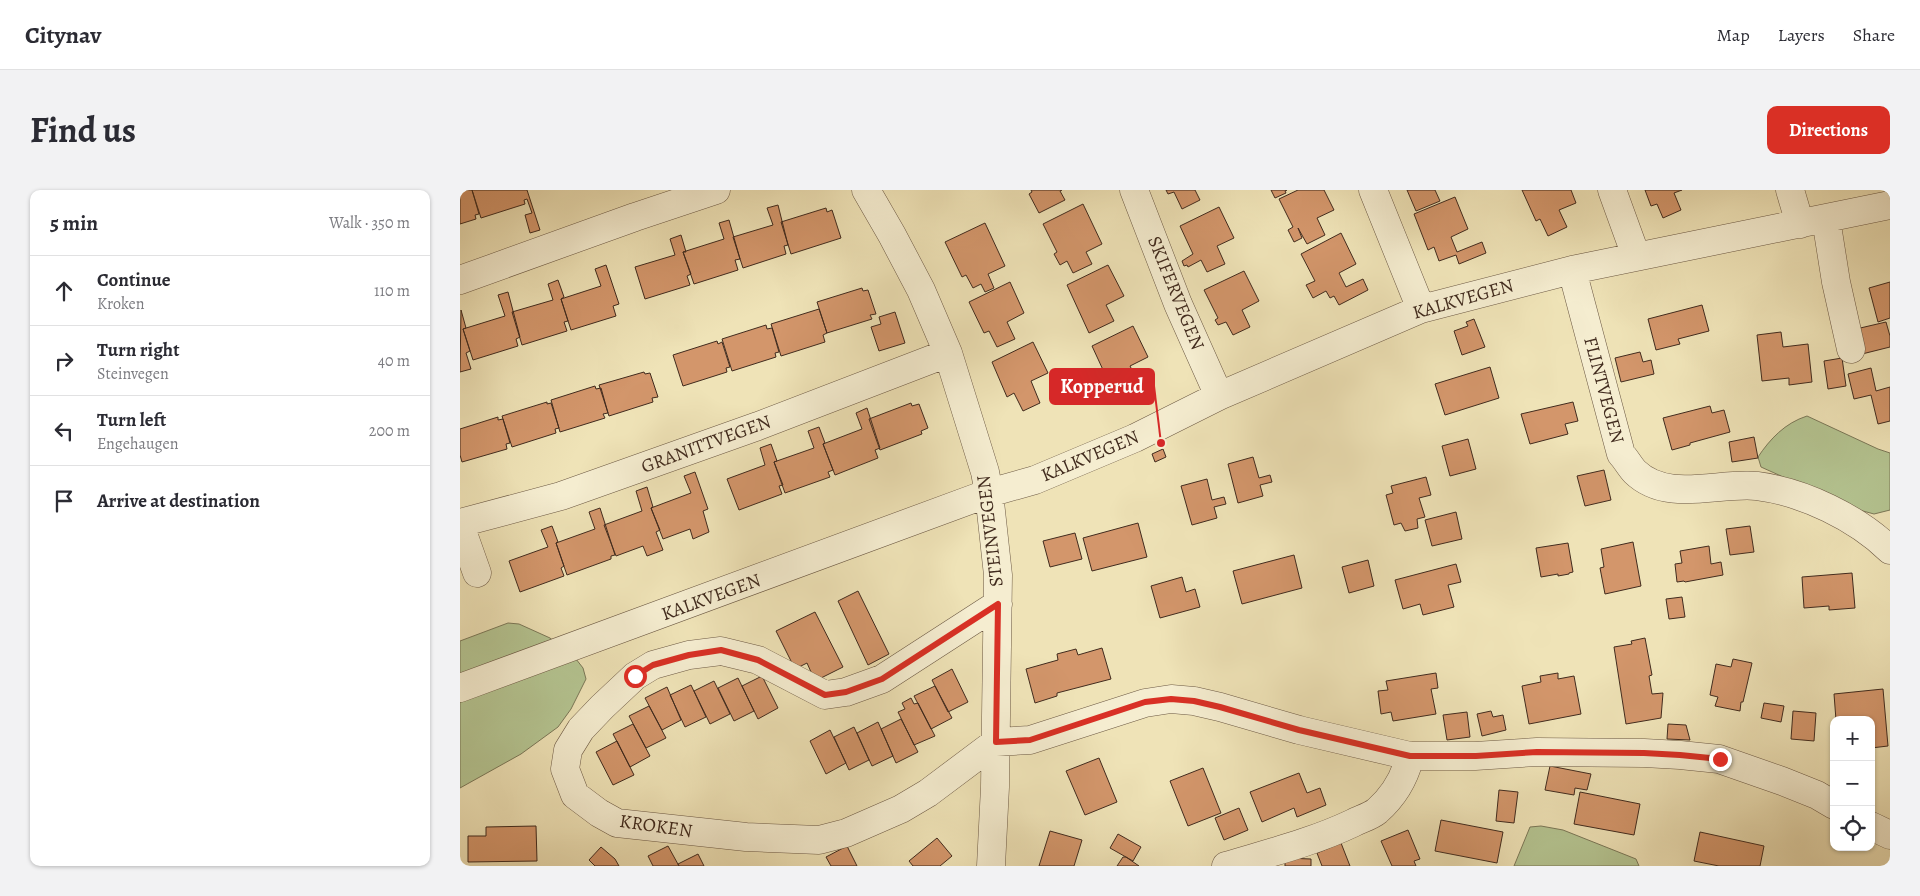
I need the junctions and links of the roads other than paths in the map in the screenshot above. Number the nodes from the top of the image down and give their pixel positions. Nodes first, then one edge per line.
1 (716, 190) edge
2 (866, 190) edge
3 (1134, 190) edge
4 (1373, 190) edge
5 (1612, 190) edge
6 (1790, 190) edge
7 (1890, 205) edge
8 (1812, 221) junction
9 (1636, 256) junction
10 (1572, 270) junction
11 (460, 280) edge
12 (1421, 309) junction
13 (1841, 341) dead end
14 (948, 353) junction
15 (1219, 396) junction
16 (989, 493) junction
17 (460, 524) edge
18 (1890, 550) edge
19 (477, 573) dead end
20 (998, 604) junction
21 (460, 688) edge
22 (996, 742) junction
23 (1410, 756) junction
24 (1830, 803) edge
25 (1875, 828) edge
26 (1890, 835) edge
27 (991, 866) edge
28 (1226, 866) edge

1 - 11 street
2 - 14 street, STEINVEGEN
3 - 15 street, SKIFERVEGEN
4 - 12 street
5 - 9 street
6 - 8 street
7 - 8 street, KALKVEGEN
8 - 9 street, KALKVEGEN
8 - 13 street
9 - 10 street, KALKVEGEN
10 - 12 street, KALKVEGEN
10 - 18 street, FLINTVEGEN
12 - 15 street, KALKVEGEN
14 - 16 street, STEINVEGEN
14 - 17 street, GRANITTVEGEN
15 - 16 street, KALKVEGEN
16 - 20 street, STEINVEGEN
16 - 21 street, KALKVEGEN
17 - 19 street, GRANITTVEGEN
20 - 22 street, STEINVEGEN
20 - 22 street, KROKEN
22 - 23 street
22 - 27 street, STEINVEGEN
23 - 24 street
23 - 28 street
25 - 26 street

